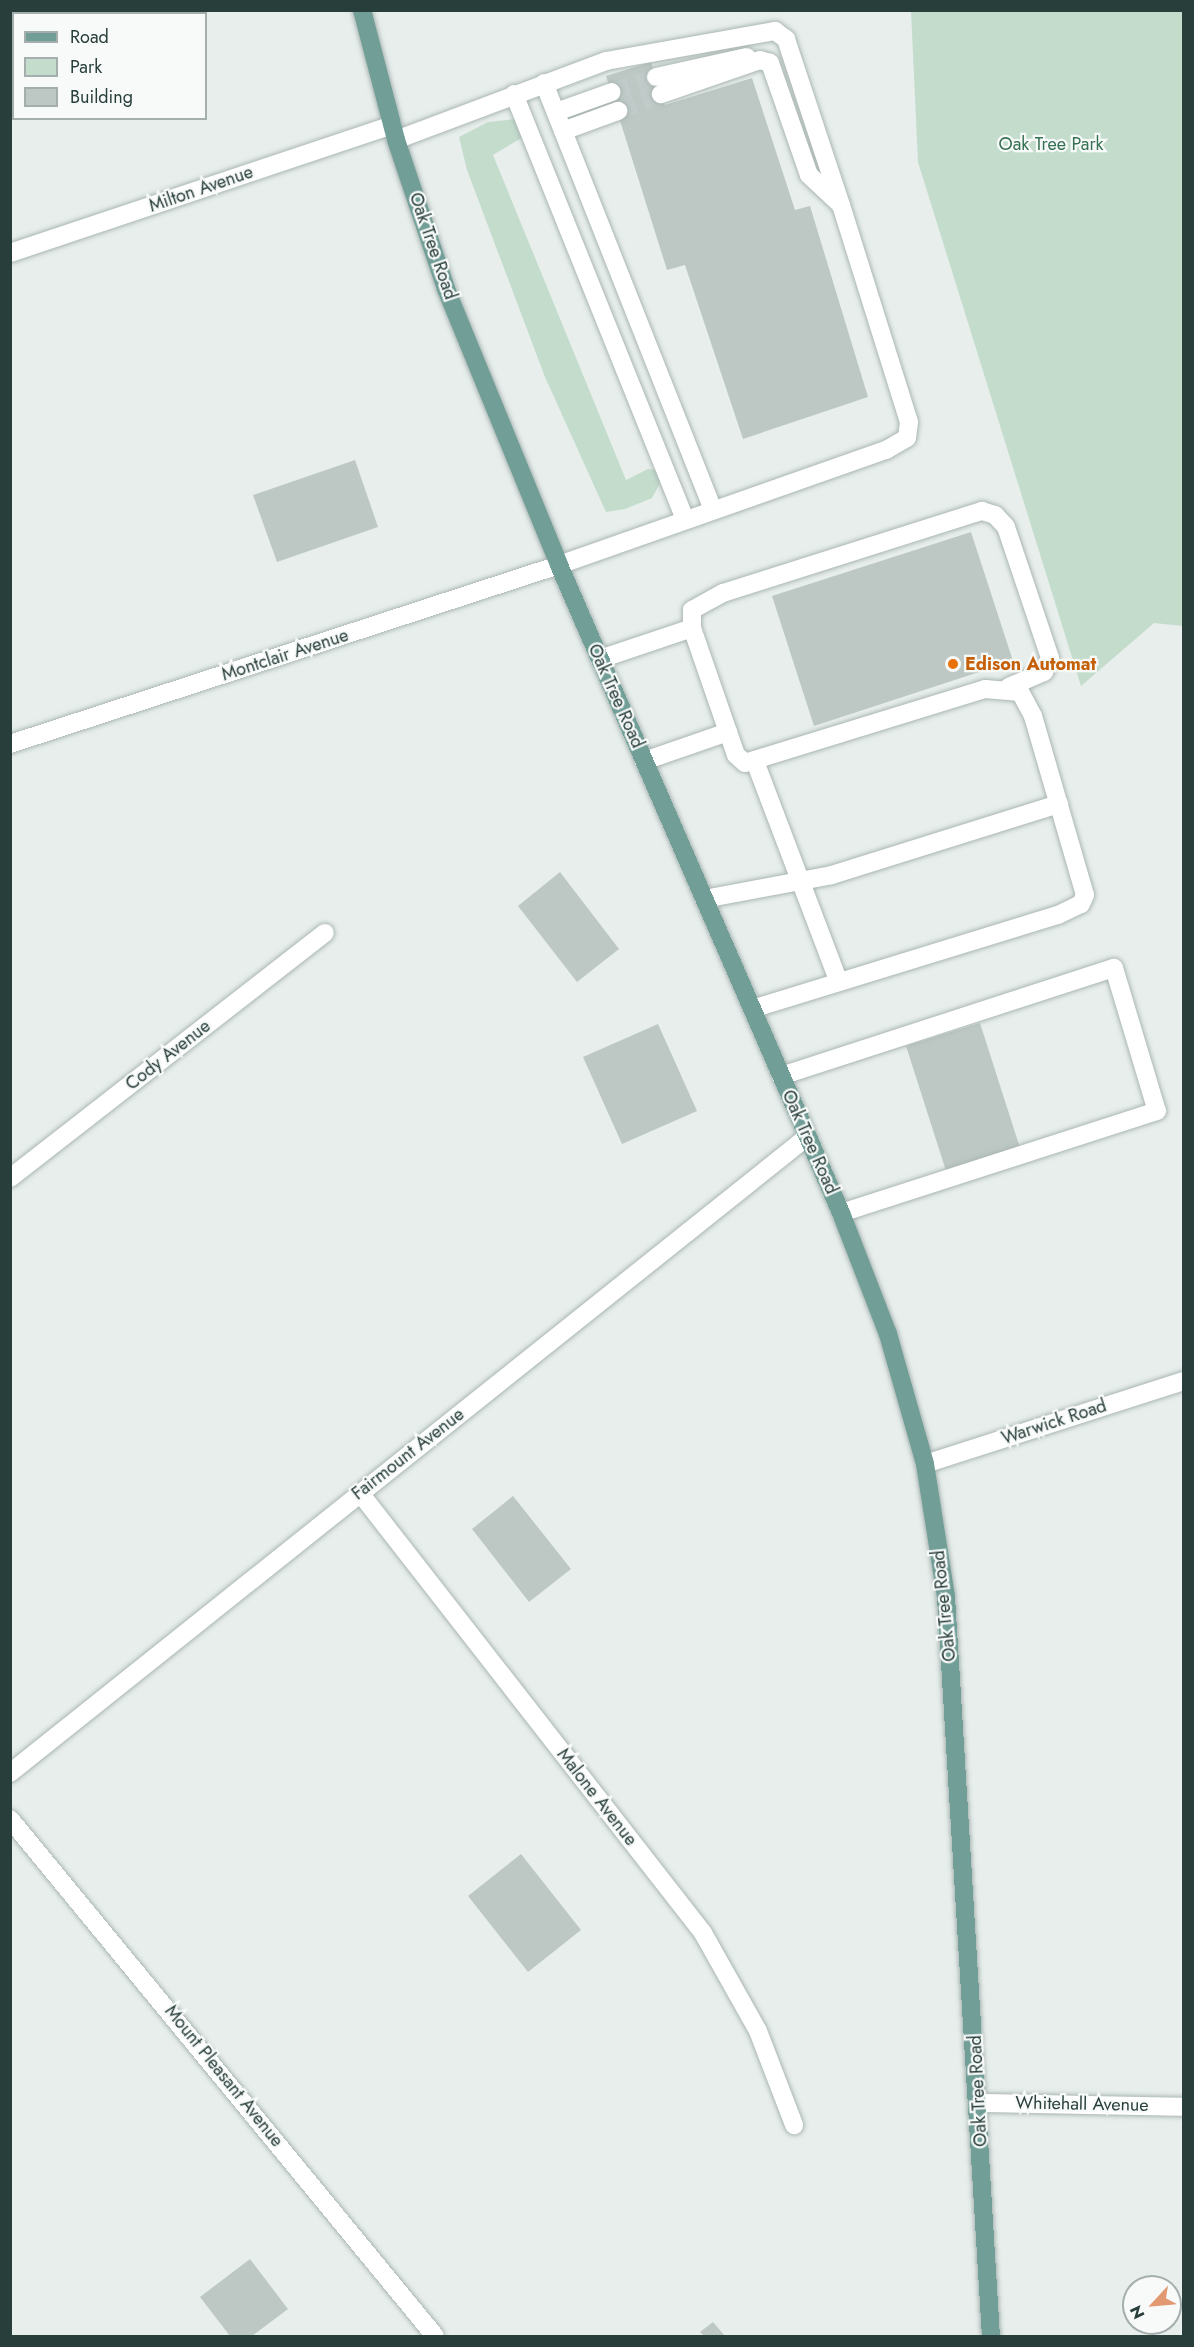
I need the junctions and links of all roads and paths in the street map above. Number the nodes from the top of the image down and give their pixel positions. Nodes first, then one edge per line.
1 (362, 10) edge
2 (544, 83) junction
3 (659, 86) tunnel mouth
4 (612, 92) tunnel mouth
5 (514, 94) junction
6 (618, 111) tunnel mouth
7 (556, 112) junction
8 (563, 131) junction
9 (394, 133) junction
10 (841, 205) junction
11 (10, 253) edge
12 (713, 510) junction
13 (686, 519) junction
14 (559, 565) junction
15 (692, 628) junction
16 (600, 659) junction
17 (1009, 687) junction
18 (728, 732) junction
19 (10, 744) edge
20 (644, 760) junction
21 (756, 764) junction
22 (1059, 804) junction
23 (800, 881) junction
24 (704, 899) junction
25 (325, 933) dead end
26 (839, 982) junction
27 (752, 1009) junction
28 (781, 1076) junction
29 (807, 1137) junction
30 (10, 1178) edge
31 (841, 1213) junction
32 (1184, 1381) edge
33 (925, 1464) junction
34 (360, 1493) junction
35 (10, 1773) edge
36 (10, 1819) edge
37 (980, 2103) junction
38 (1184, 2107) edge
39 (794, 2125) dead end
40 (435, 2337) edge
41 (991, 2337) edge

1 - 9 main road, Oak Tree Road
2 - 5 street, Milton Avenue
2 - 7 street
2 - 10 street, Milton Avenue
3 - 10 street
4 - 7 street
5 - 9 street, Milton Avenue
5 - 13 street
6 - 8 street
7 - 8 street
8 - 12 street
9 - 11 street, Milton Avenue
9 - 14 main road, Oak Tree Road
10 - 12 street, Montclair Avenue
12 - 13 street, Montclair Avenue
13 - 14 street, Montclair Avenue
14 - 16 main road, Oak Tree Road
14 - 19 street, Montclair Avenue
15 - 16 street
15 - 17 street
15 - 18 street
16 - 20 main road, Oak Tree Road
17 - 21 street
17 - 22 street
18 - 20 street
18 - 21 street
20 - 24 main road, Oak Tree Road
21 - 23 street
22 - 23 street
22 - 26 street
23 - 24 street
23 - 26 street
24 - 27 main road, Oak Tree Road
25 - 30 street, Cody Avenue
26 - 27 street
27 - 28 main road, Oak Tree Road
28 - 29 main road, Oak Tree Road
28 - 31 street
29 - 31 main road, Oak Tree Road
29 - 34 street, Fairmount Avenue
31 - 33 main road, Oak Tree Road
32 - 33 street, Warwick Road
33 - 37 main road, Oak Tree Road
34 - 35 street, Fairmount Avenue
34 - 39 street, Malone Avenue
36 - 40 street, Mount Pleasant Avenue
37 - 38 street, Whitehall Avenue
37 - 41 main road, Oak Tree Road

